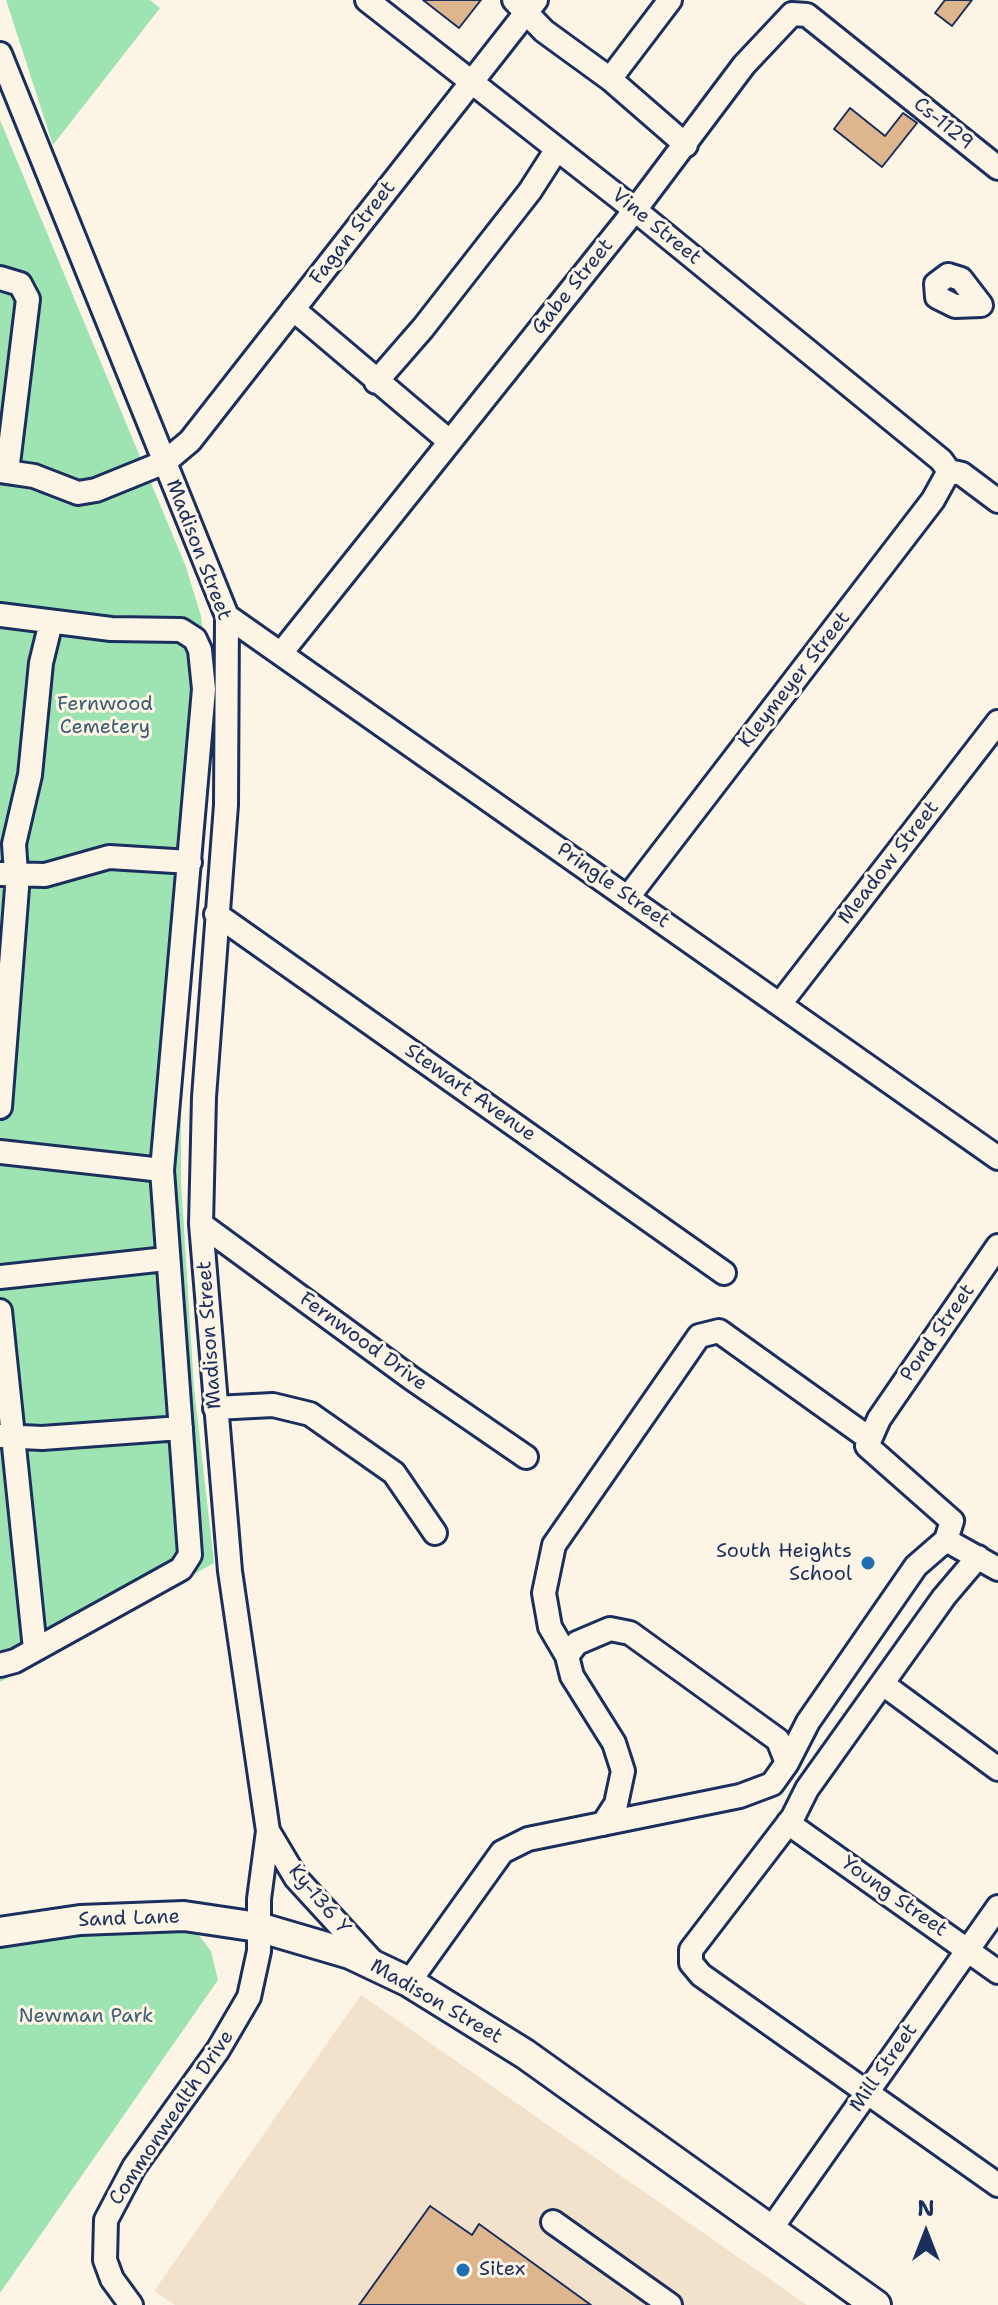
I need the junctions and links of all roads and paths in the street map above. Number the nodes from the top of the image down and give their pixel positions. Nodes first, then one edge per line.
1 (367, 0) edge
2 (670, 0) edge
3 (526, 4) edge
4 (0, 54) edge
5 (610, 79) junction
6 (887, 79) joint
7 (472, 83) junction
8 (686, 145) junction
9 (557, 149) junction
10 (998, 168) edge
11 (635, 210) junction
12 (0, 278) edge
13 (981, 305) dead end
14 (293, 309) junction
15 (998, 321) edge
16 (376, 382) junction
17 (449, 441) junction
18 (165, 462) junction
19 (945, 466) junction
20 (3, 472) edge
21 (998, 501) edge
22 (0, 615) edge
23 (227, 616) junction
24 (51, 622) junction
25 (282, 652) junction
26 (998, 722) edge
27 (190, 862) junction
28 (8, 875) edge
29 (628, 897) junction
30 (216, 914) junction
31 (780, 1004) junction
32 (4, 1013) edge
33 (0, 1107) edge
34 (0, 1152) edge
35 (998, 1158) edge
36 (162, 1170) junction
37 (201, 1224) junction
38 (998, 1246) edge
39 (166, 1259) junction
40 (724, 1273) dead end
41 (0, 1277) edge
42 (0, 1311) edge
43 (215, 1408) junction
44 (181, 1428) junction
45 (874, 1429) junction
46 (6, 1437) edge
47 (526, 1457) dead end
48 (435, 1533) dead end
49 (946, 1540) junction
50 (978, 1557) junction
51 (998, 1569) edge
52 (35, 1649) junction
53 (567, 1656) junction
54 (0, 1665) edge
55 (883, 1684) junction
56 (787, 1763) junction
57 (998, 1769) edge
58 (788, 1823) junction
59 (603, 1824) junction
60 (268, 1831) junction
61 (998, 1907) edge
62 (258, 1927) junction
63 (0, 1932) edge
64 (968, 1949) junction
65 (376, 1965) junction
66 (998, 1972) edge
67 (409, 1982) junction
68 (867, 2092) junction
69 (998, 2185) edge
70 (553, 2222) dead end
71 (771, 2229) junction
72 (131, 2305) edge
73 (670, 2305) edge
74 (876, 2305) edge

1 - 7 street, Vine Street
2 - 5 street
3 - 5 street
3 - 7 street, Fagan Street
4 - 18 street, Madison Street
5 - 8 street
6 - 8 street, Gabe Street
6 - 10 street, Cs-1129
7 - 9 street, Vine Street
7 - 14 street, Fagan Street
8 - 11 street, Gabe Street
9 - 11 street, Vine Street
9 - 16 street
11 - 17 street, Gabe Street
11 - 19 street, Vine Street
12 - 20 street
13 - 15 street
14 - 16 street
14 - 18 street, Fagan Street
16 - 17 street
17 - 25 street, Gabe Street
18 - 20 street
18 - 23 street, Madison Street
19 - 21 street, Vine Street
19 - 29 street, Kleymeyer Street
22 - 24 street
23 - 25 street, Pringle Street
23 - 30 street, Madison Street
24 - 27 street
24 - 28 street
25 - 29 street, Pringle Street
26 - 31 street, Meadow Street
27 - 28 street
27 - 36 street
28 - 32 street
29 - 31 street, Pringle Street
30 - 37 street, Madison Street
30 - 40 street, Stewart Avenue
31 - 35 street, Pringle Street
32 - 33 street
34 - 36 street
36 - 39 street
37 - 43 street, Madison Street
37 - 47 street, Fernwood Drive
38 - 45 street, Pond Street
39 - 41 street
39 - 44 street
42 - 46 street
43 - 48 street
43 - 60 street, Madison Street
44 - 46 street
44 - 52 street
45 - 49 street
45 - 53 street
46 - 52 street
49 - 50 street
49 - 56 street
50 - 51 street
50 - 55 street
52 - 54 street
53 - 56 street
53 - 59 street
55 - 57 street
55 - 58 street
56 - 59 street
58 - 64 street, Young Street
58 - 68 street
59 - 67 street
60 - 62 street, Madison Street
60 - 65 street, Ky-136 Y
61 - 64 street, Mill Street
62 - 63 main road, Sand Lane
62 - 65 main road, Madison Street
62 - 72 street, Commonwealth Drive
64 - 66 street, Young Street
64 - 68 street, Mill Street
65 - 67 main road, Madison Street
67 - 71 main road, Madison Street
68 - 69 street
68 - 71 street, Mill Street
70 - 73 street
71 - 74 main road, Madison Street

